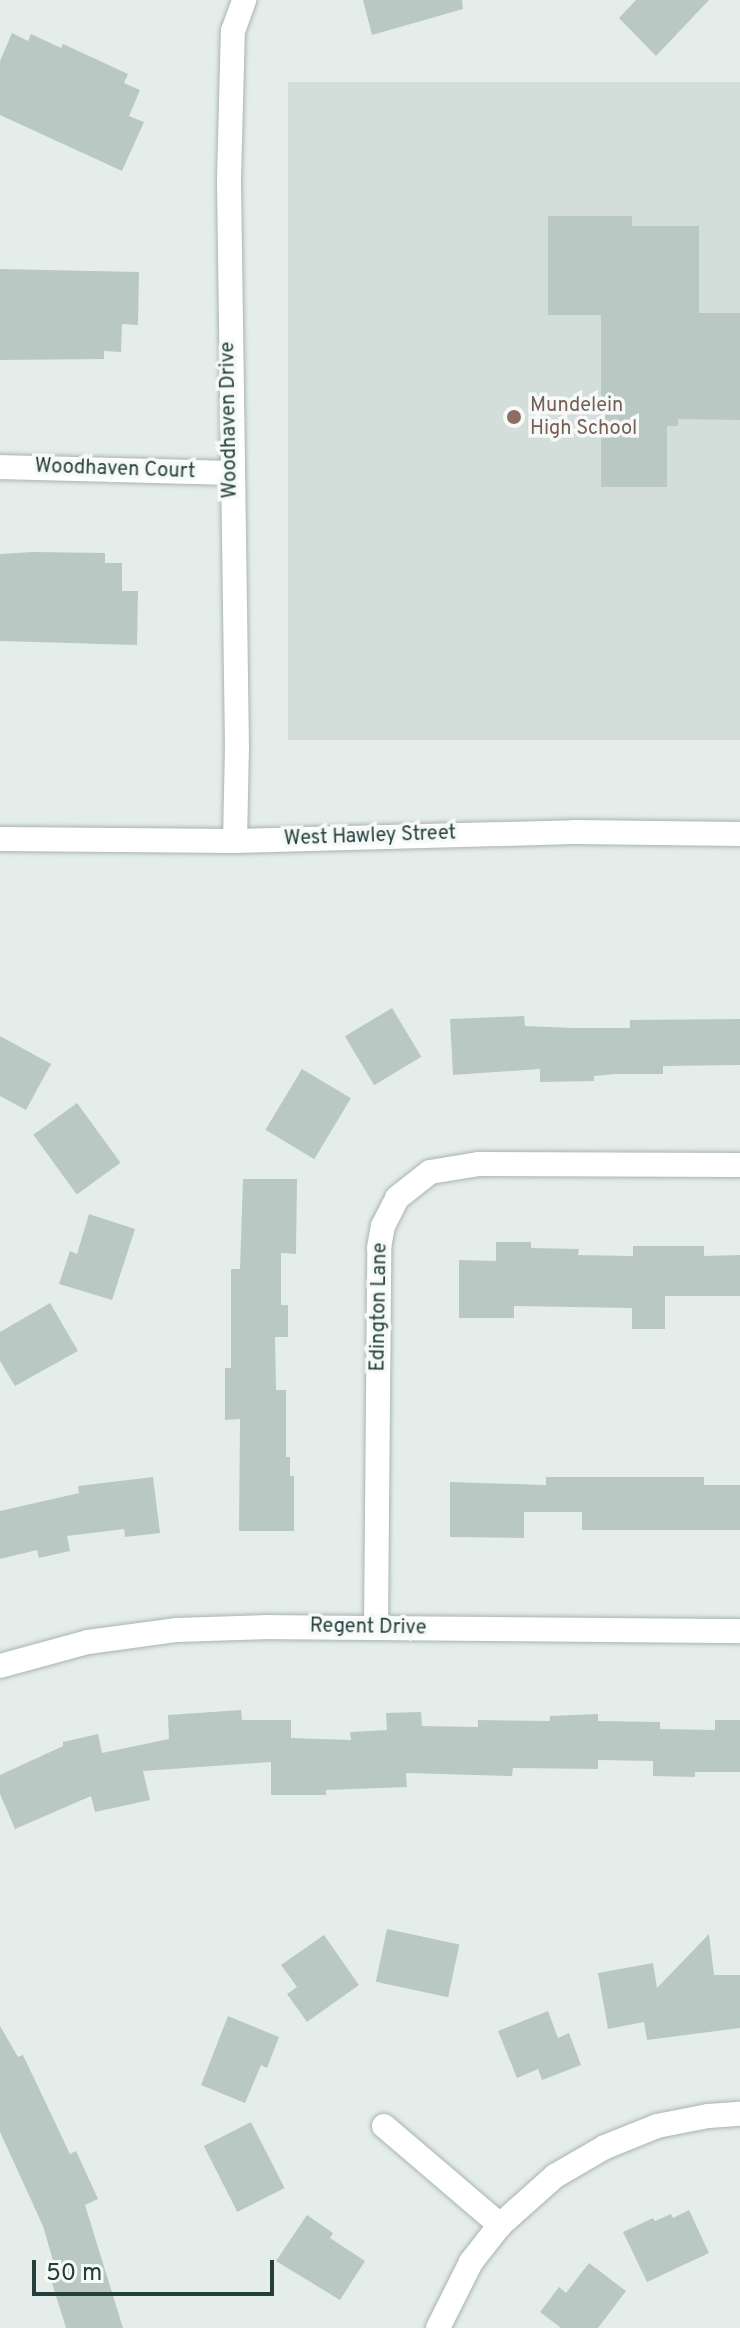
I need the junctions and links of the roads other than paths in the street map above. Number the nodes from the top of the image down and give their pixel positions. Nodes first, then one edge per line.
1 (237, 2) edge
2 (0, 467) edge
3 (230, 473) junction
4 (740, 834) edge
5 (0, 839) edge
6 (235, 841) junction
7 (740, 1165) edge
8 (376, 1628) junction
9 (740, 1631) edge
10 (0, 1666) edge
11 (740, 2114) edge
12 (384, 2126) dead end
13 (500, 2225) junction
14 (438, 2328) edge

1 - 3 street, Woodhaven Drive
2 - 3 street, Woodhaven Court
3 - 6 street, Woodhaven Drive
4 - 6 street, West Hawley Street
5 - 6 street, West Hawley Street
7 - 8 street, Edington Lane
8 - 9 street, Regent Drive
8 - 10 street, Regent Drive
11 - 13 street
12 - 13 street
13 - 14 street

